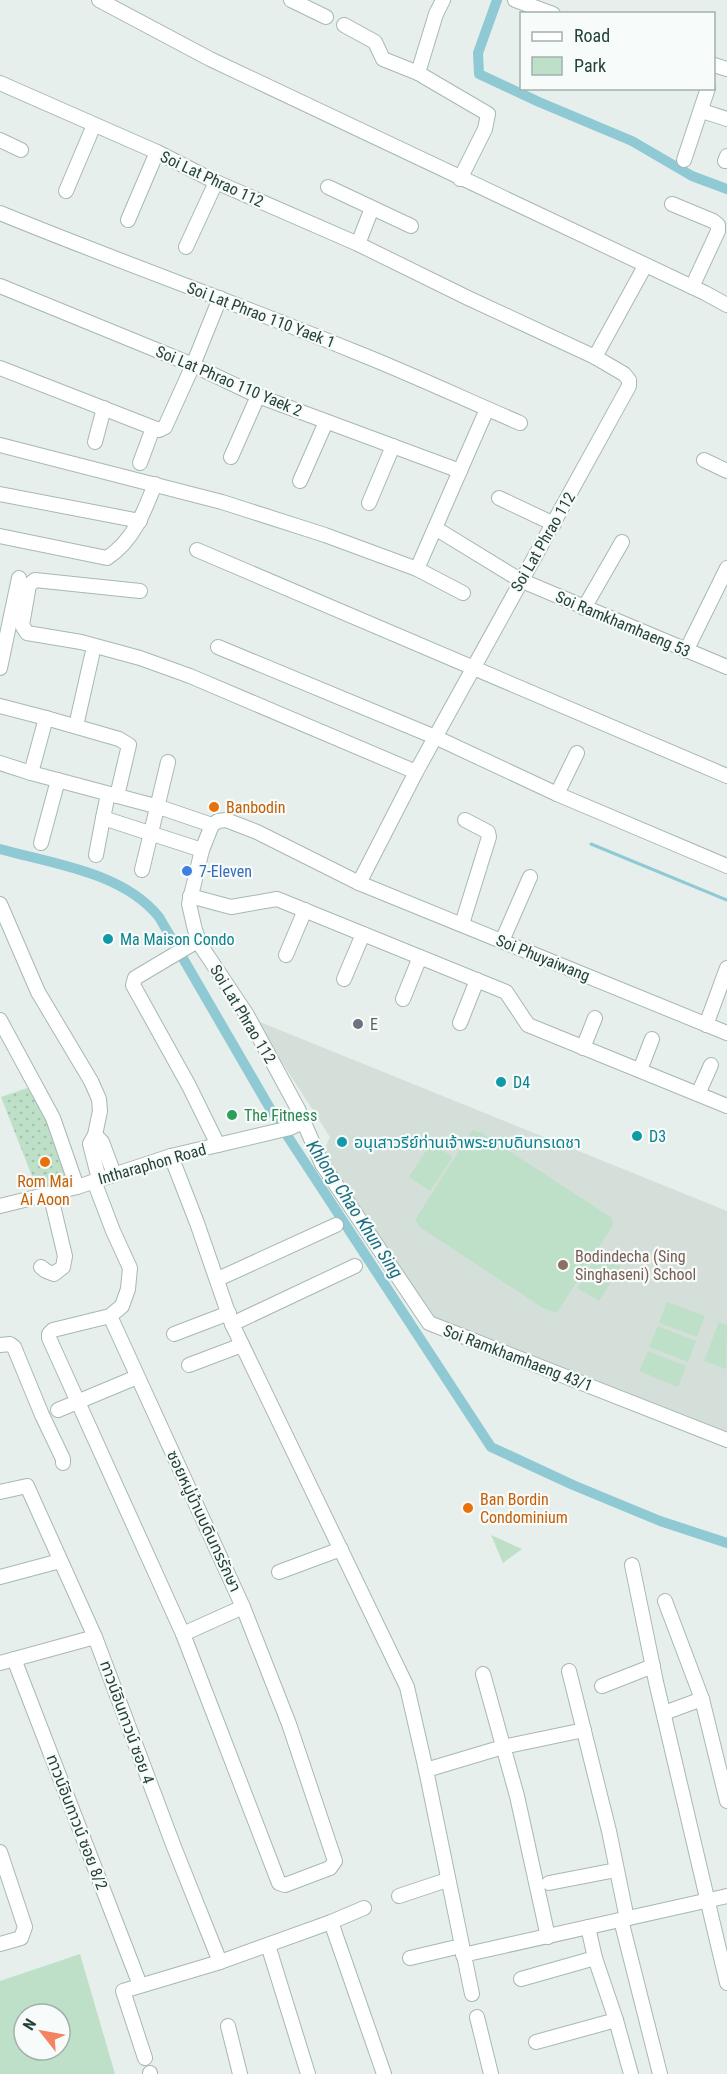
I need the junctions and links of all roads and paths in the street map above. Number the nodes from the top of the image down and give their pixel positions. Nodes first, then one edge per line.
1 (99, 0) edge
2 (291, 0) edge
3 (443, 0) edge
4 (515, 0) edge
5 (548, 12) edge
6 (326, 17) dead end
7 (344, 25) dead end
8 (418, 73) junction
9 (0, 83) edge
10 (707, 90) edge
11 (702, 111) junction
12 (727, 119) edge
13 (94, 125) junction
14 (0, 140) edge
15 (21, 150) dead end
16 (157, 152) junction
17 (684, 160) dead end
18 (460, 179) junction
19 (216, 182) junction
20 (328, 187) dead end
21 (66, 191) dead end
22 (672, 204) dead end
23 (372, 208) junction
24 (0, 213) edge
25 (128, 220) dead end
26 (411, 226) dead end
27 (358, 244) junction
28 (186, 247) dead end
29 (645, 266) junction
30 (0, 286) edge
31 (692, 287) junction
32 (220, 298) junction
33 (727, 305) edge
34 (596, 357) junction
35 (193, 365) junction
36 (0, 368) edge
37 (258, 396) junction
38 (104, 408) junction
39 (487, 409) junction
40 (326, 422) junction
41 (520, 423) dead end
42 (153, 428) junction
43 (95, 442) dead end
44 (0, 445) edge
45 (393, 446) junction
46 (231, 457) dead end
47 (704, 460) dead end
48 (140, 463) dead end
49 (460, 471) junction
50 (727, 471) edge
51 (300, 481) dead end
52 (155, 484) junction
53 (0, 494) edge
54 (499, 498) dead end
55 (369, 503) dead end
56 (140, 521) junction
57 (554, 524) junction
58 (435, 528) junction
59 (0, 537) edge
60 (622, 542) dead end
61 (197, 550) dead end
62 (727, 568) edge
63 (417, 569) junction
64 (19, 578) dead end
65 (520, 580) junction
66 (140, 591) dead end
67 (464, 593) dead end
68 (584, 608) junction
69 (218, 647) dead end
70 (686, 651) junction
71 (92, 655) dead end
72 (726, 664) edge
73 (0, 668) edge
74 (473, 668) junction
75 (0, 706) edge
76 (46, 718) junction
77 (76, 726) junction
78 (435, 738) junction
79 (577, 753) dead end
80 (168, 762) dead end
81 (0, 763) edge
82 (416, 772) junction
83 (32, 773) junction
84 (727, 776) edge
85 (58, 780) junction
86 (557, 794) junction
87 (113, 795) junction
88 (159, 807) junction
89 (103, 818) junction
90 (465, 820) dead end
91 (212, 825) junction
92 (151, 834) junction
93 (41, 843) dead end
94 (202, 850) junction
95 (96, 855) dead end
96 (727, 866) edge
97 (142, 870) dead end
98 (530, 877) dead end
99 (359, 883) junction
100 (190, 896) junction
101 (0, 904) edge
102 (305, 910) junction
103 (462, 924) junction
104 (363, 934) junction
105 (502, 941) junction
106 (193, 944) junction
107 (286, 955) dead end
108 (420, 957) junction
109 (727, 968) edge
110 (344, 979) dead end
111 (477, 980) junction
112 (403, 999) dead end
113 (595, 1018) dead end
114 (0, 1020) edge
115 (460, 1023) dead end
116 (706, 1025) junction
117 (727, 1033) edge
118 (652, 1039) dead end
119 (583, 1048) junction
120 (711, 1065) dead end
121 (640, 1071) junction
122 (698, 1094) junction
123 (727, 1106) edge
124 (303, 1122) junction
125 (95, 1135) junction
126 (218, 1145) junction
127 (171, 1156) junction
128 (114, 1174) junction
129 (97, 1180) junction
130 (77, 1186) junction
131 (50, 1193) junction
132 (0, 1206) edge
133 (336, 1225) dead end
134 (41, 1266) dead end
135 (355, 1266) dead end
136 (218, 1279) junction
137 (110, 1316) junction
138 (231, 1318) junction
139 (174, 1334) dead end
140 (0, 1345) edge
141 (242, 1345) junction
142 (189, 1365) dead end
143 (137, 1377) junction
144 (79, 1401) junction
145 (58, 1410) dead end
146 (727, 1440) edge
147 (63, 1463) dead end
148 (0, 1492) edge
149 (341, 1549) junction
150 (60, 1562) junction
151 (632, 1564) dead end
152 (279, 1572) dead end
153 (0, 1577) edge
154 (665, 1601) dead end
155 (243, 1607) junction
156 (183, 1634) junction
157 (95, 1637) junction
158 (14, 1659) junction
159 (0, 1663) edge
160 (653, 1666) junction
161 (569, 1671) dead end
162 (483, 1674) dead end
163 (602, 1686) dead end
164 (702, 1700) junction
165 (664, 1713) junction
166 (584, 1730) junction
167 (503, 1747) junction
168 (426, 1770) junction
169 (727, 1801) edge
170 (0, 1854) edge
171 (616, 1870) junction
172 (447, 1880) junction
173 (549, 1883) dead end
174 (399, 1896) dead end
175 (727, 1896) edge
176 (707, 1900) junction
177 (364, 1908) dead end
178 (624, 1920) junction
179 (331, 1922) junction
180 (588, 1927) junction
181 (548, 1937) junction
182 (0, 1944) edge
183 (268, 1945) junction
184 (462, 1951) junction
185 (410, 1958) dead end
186 (595, 1958) junction
187 (220, 1962) junction
188 (521, 1979) dead end
189 (727, 1983) edge
190 (140, 1985) junction
191 (472, 1994) dead end
192 (477, 2017) dead end
193 (616, 2020) junction
194 (228, 2026) dead end
195 (537, 2042) dead end
196 (145, 2058) dead end
197 (240, 2074) edge
198 (308, 2074) edge
199 (384, 2074) edge
200 (491, 2074) edge
201 (631, 2074) edge
202 (660, 2074) edge

1 - 18 street
2 - 6 street
3 - 8 street
4 - 5 street
7 - 8 street
8 - 18 street
9 - 13 street, Soi Lat Phrao 112
10 - 11 street
11 - 12 street
11 - 17 street
13 - 16 street, Soi Lat Phrao 112
13 - 21 street
14 - 15 street
16 - 19 street, Soi Lat Phrao 112
16 - 25 street
18 - 29 street
19 - 27 street, Soi Lat Phrao 112
19 - 28 street
20 - 23 street
22 - 31 street
23 - 26 street
23 - 27 street
24 - 32 street, Soi Lat Phrao 110 Yaek 1
27 - 34 street, Soi Lat Phrao 112
29 - 31 street
29 - 34 street
30 - 35 street, Soi Lat Phrao 110 Yaek 2
31 - 33 street
32 - 35 street
32 - 39 street, Soi Lat Phrao 110 Yaek 1
34 - 57 street, Soi Lat Phrao 112
35 - 37 street, Soi Lat Phrao 110 Yaek 2
35 - 42 street
36 - 38 street
37 - 40 street, Soi Lat Phrao 110 Yaek 2
37 - 46 street
38 - 42 street
38 - 43 street
39 - 41 street, Soi Lat Phrao 110 Yaek 1
39 - 49 street
40 - 45 street, Soi Lat Phrao 110 Yaek 2
40 - 51 street
42 - 48 street
44 - 52 street
45 - 49 street, Soi Lat Phrao 110 Yaek 2
45 - 55 street
47 - 50 street
49 - 58 street
52 - 56 street
52 - 63 street
53 - 56 street
54 - 57 street
56 - 59 street
57 - 65 street, Soi Lat Phrao 112
58 - 63 street
58 - 65 street, Soi Ramkhamhaeng 53
60 - 68 street
61 - 74 street
62 - 70 street
63 - 67 street
64 - 73 street
65 - 68 street, Soi Ramkhamhaeng 53
65 - 74 street, Soi Lat Phrao 112
66 - 82 street
68 - 70 street, Soi Ramkhamhaeng 53
69 - 78 street
70 - 72 street, Soi Ramkhamhaeng 53
71 - 77 street
74 - 78 street, Soi Lat Phrao 112
74 - 84 street
75 - 76 street
76 - 77 street
76 - 83 street
77 - 87 street
78 - 82 street, Soi Lat Phrao 112
78 - 86 street
79 - 86 street
80 - 88 street
81 - 83 street
82 - 99 street, Soi Lat Phrao 112
83 - 85 street
85 - 87 street
85 - 93 street
86 - 96 street
87 - 88 street
87 - 89 street
88 - 91 street
88 - 92 street
89 - 92 street
89 - 95 street
90 - 103 street
91 - 94 street, Soi Lat Phrao 112
91 - 99 street
92 - 94 street
92 - 97 street
94 - 100 street, Soi Lat Phrao 112
98 - 105 street
99 - 103 street, Soi Phuyaiwang
100 - 102 street
100 - 106 street, Soi Lat Phrao 112
101 - 125 street
102 - 104 street
102 - 107 street
103 - 105 street, Soi Phuyaiwang
104 - 108 street
104 - 110 street
105 - 116 street, Soi Phuyaiwang
106 - 124 street, Soi Lat Phrao 112
106 - 126 street
108 - 111 street
108 - 112 street
109 - 116 street
111 - 115 street
111 - 119 street
113 - 119 street
114 - 130 street
116 - 117 street, Soi Phuyaiwang
118 - 121 street
119 - 121 street
120 - 122 street
121 - 122 street
122 - 123 street
124 - 126 street, Intharaphon Road
124 - 146 street, Soi Ramkhamhaeng 43/1
125 - 128 street
125 - 129 street
126 - 127 street, Intharaphon Road
127 - 128 street, Intharaphon Road
127 - 136 street
128 - 129 street, Intharaphon Road
129 - 130 street, Intharaphon Road
129 - 137 street
130 - 131 street, Intharaphon Road
131 - 132 street, Intharaphon Road
131 - 134 street
133 - 136 street
135 - 138 street
136 - 138 street
137 - 143 street, ซอยหมู่บ้านบดินทรรักษา
137 - 144 street
138 - 139 street
138 - 141 street
140 - 147 street
141 - 142 street
141 - 149 street
143 - 144 street
143 - 155 street, ซอยหมู่บ้านบดินทรรักษา
144 - 145 street
144 - 156 street
148 - 150 street, ทาวน์อินทาวน์ ซอย 4
149 - 152 street
149 - 168 street
150 - 153 street
150 - 157 street, ทาวน์อินทาวน์ ซอย 4
151 - 160 street
154 - 164 street
155 - 156 street
155 - 156 street, ซอยหมู่บ้านบดินทรรักษา
157 - 158 street
157 - 187 street, ทาวน์อินทาวน์ ซอย 4
158 - 159 street
158 - 190 street, ทาวน์อินทาวน์ ซอย 8/2
160 - 163 street
160 - 165 street
161 - 166 street
162 - 167 street
164 - 165 street
164 - 169 street
165 - 176 street
166 - 167 street
166 - 171 street
167 - 168 street
167 - 181 street
168 - 172 street
170 - 182 street
171 - 173 street
171 - 178 street
172 - 174 street
172 - 184 street
175 - 176 street
176 - 178 street
176 - 189 street
177 - 179 street
178 - 180 street
178 - 202 street
179 - 183 street
179 - 199 street
180 - 181 street
180 - 186 street
181 - 184 street
183 - 187 street
183 - 198 street
184 - 185 street
184 - 191 street
186 - 188 street
186 - 193 street
187 - 190 street
190 - 196 street
192 - 200 street
193 - 195 street
193 - 201 street
194 - 197 street

